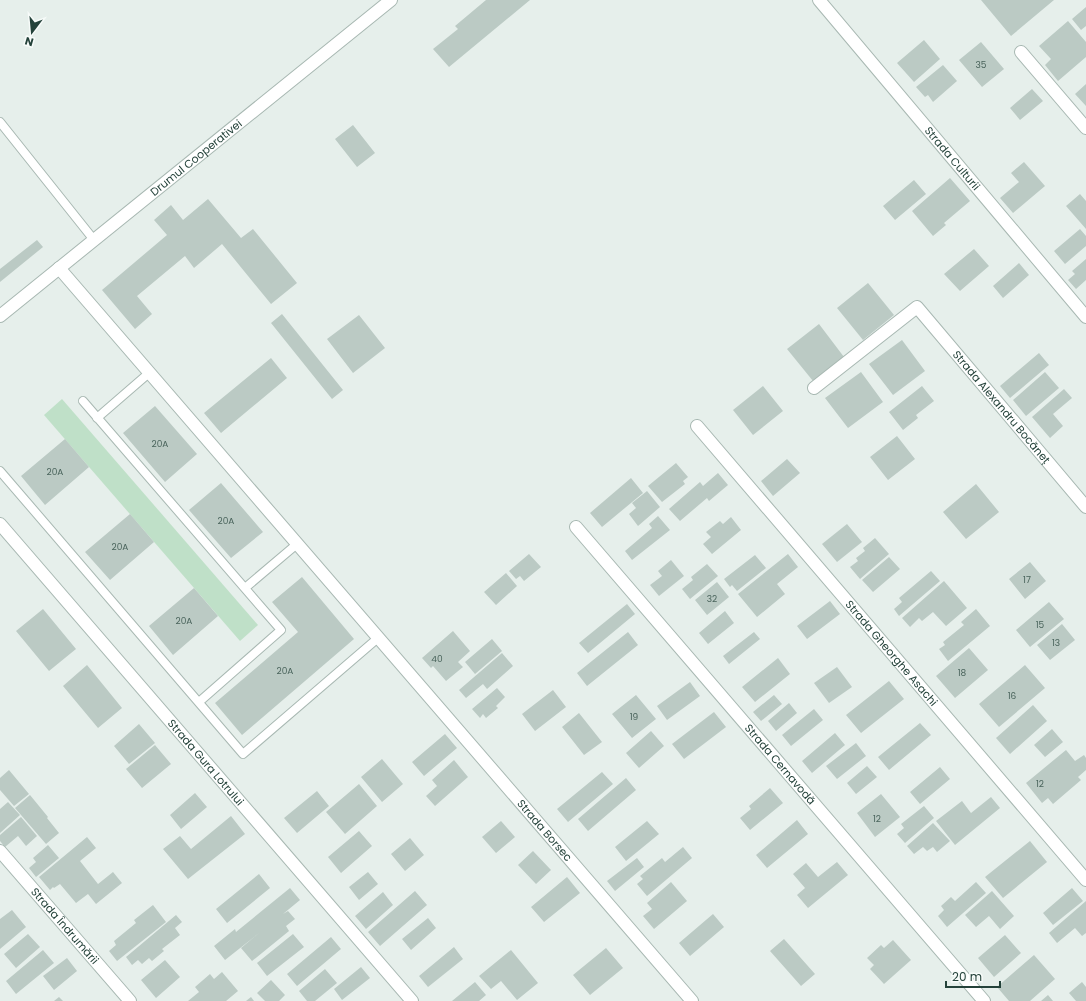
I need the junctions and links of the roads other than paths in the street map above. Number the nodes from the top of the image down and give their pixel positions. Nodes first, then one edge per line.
1 (391, 0) edge
2 (819, 0) edge
3 (1021, 52) dead end
4 (0, 122) edge
5 (1086, 128) edge
6 (94, 240) junction
7 (59, 268) junction
8 (0, 316) edge
9 (1086, 317) edge
10 (149, 373) junction
11 (814, 388) dead end
12 (83, 401) dead end
13 (97, 418) junction
14 (697, 426) dead end
15 (0, 471) edge
16 (1086, 507) edge
17 (0, 524) edge
18 (576, 527) dead end
19 (296, 544) junction
20 (245, 588) junction
21 (378, 638) junction
22 (199, 702) junction
23 (0, 851) edge
24 (1086, 880) edge
25 (130, 1001) edge
26 (412, 1001) edge
27 (692, 1001) edge
28 (984, 1001) edge

1 - 6 street, Drumul Cooperativei
2 - 9 street, Strada Culturii
3 - 5 street
4 - 6 lane
6 - 7 street, Drumul Cooperativei
7 - 8 street, Drumul Cooperativei
7 - 10 street, Strada Borsec
10 - 13 lane
10 - 19 street, Strada Borsec
11 - 16 street, Strada Alexandru Bocăneț
12 - 13 lane
13 - 20 lane
14 - 24 street, Strada Gheorghe Asachi
15 - 22 lane
17 - 26 street, Strada Gura Lotrului
18 - 28 street, Strada Cernavodă
19 - 20 lane
19 - 21 street, Strada Borsec
20 - 22 lane
21 - 22 lane
21 - 27 street, Strada Borsec
23 - 25 street, Strada Îndrumării

